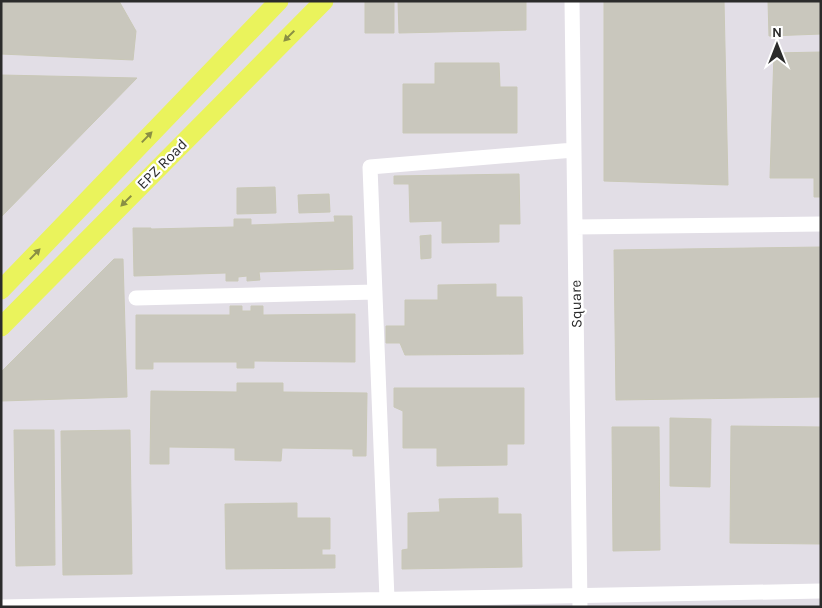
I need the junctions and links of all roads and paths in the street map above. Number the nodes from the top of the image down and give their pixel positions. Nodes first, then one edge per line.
1 (278, 1) edge
2 (324, 1) edge
3 (572, 1) edge
4 (574, 150) junction
5 (821, 224) edge
6 (575, 227) junction
7 (1, 290) edge
8 (375, 292) junction
9 (136, 298) dead end
10 (1, 327) edge
11 (821, 591) edge
12 (387, 599) junction
13 (580, 601) edge
14 (1, 607) edge

7 -> 1 main road, EPZ Road
2 -> 10 main road, EPZ Road
3 - 4 lane, Square
4 - 6 lane, Square
4 - 8 lane
5 - 6 lane
6 - 13 lane, Square
8 - 9 lane
8 - 12 lane
11 - 13 lane
12 - 13 lane
12 - 14 lane

